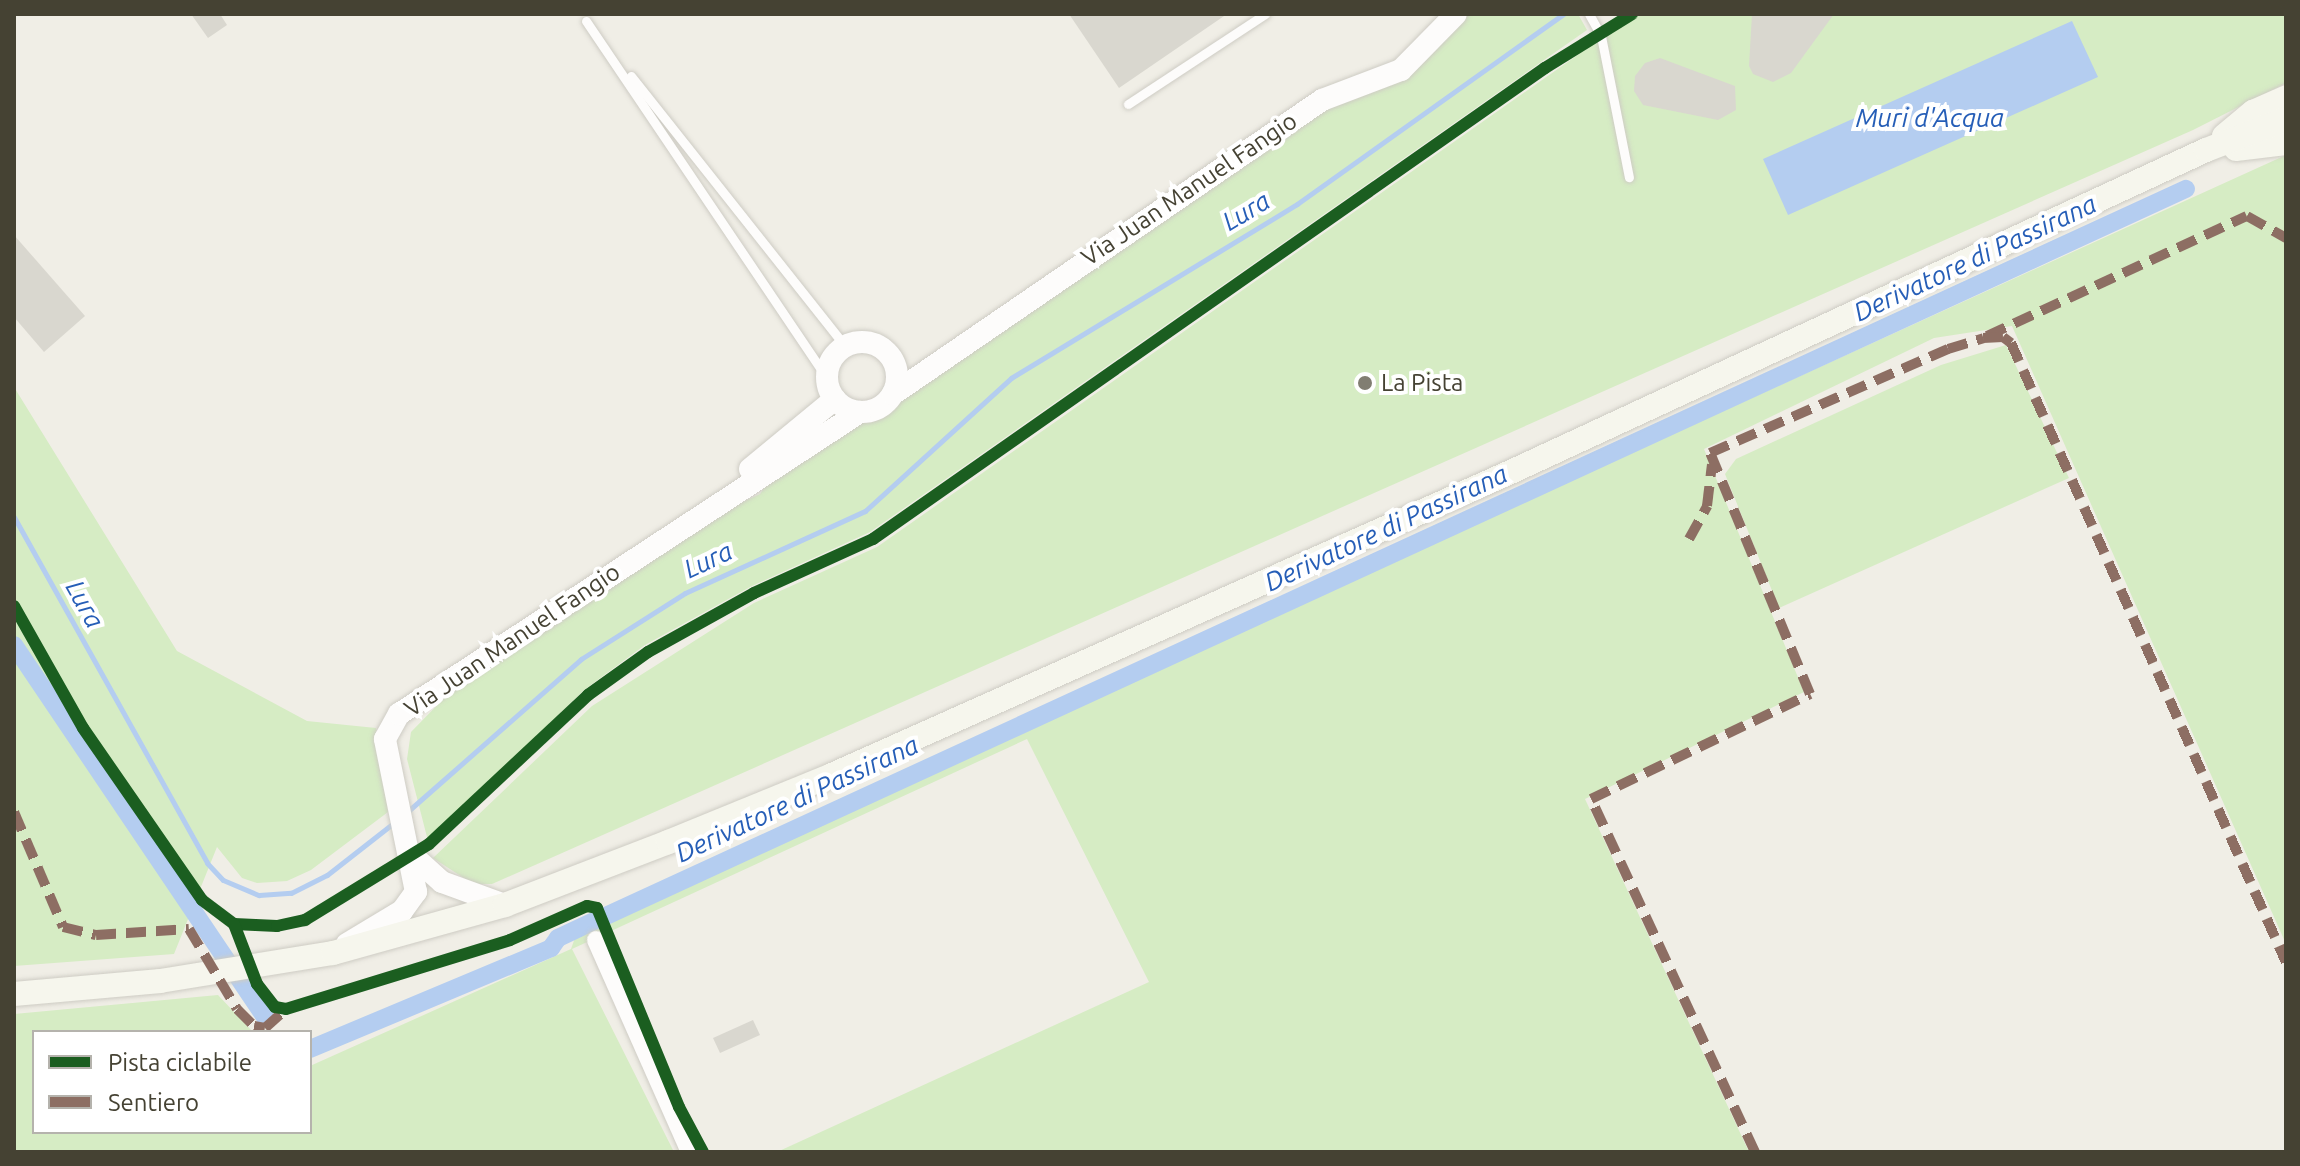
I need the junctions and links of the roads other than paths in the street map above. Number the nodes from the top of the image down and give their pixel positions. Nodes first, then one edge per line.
1 (1265, 14) edge
2 (1456, 14) edge
3 (1589, 14) edge
4 (584, 17) edge
5 (2286, 97) edge
6 (1128, 104) dead end
7 (2286, 119) edge
8 (2286, 143) edge
9 (2206, 150) junction
10 (1629, 177) dead end
11 (845, 346) junction
12 (895, 367) junction
13 (922, 372) junction
14 (831, 389) junction
15 (893, 394) junction
16 (860, 412) junction
17 (668, 536) junction
18 (413, 856) junction
19 (505, 905) junction
20 (596, 940) dead end
21 (333, 953) junction
22 (14, 994) edge
23 (690, 1152) edge

1 - 6 lane
2 - 13 street, Via Juan Manuel Fangio
3 - 10 lane
4 - 11 lane
4 - 14 lane
5 - 9 main road
7 - 9 main road
8 - 9 main road
9 - 19 main road
11 - 12 street
11 - 14 street, Via Juan Manuel Fangio
12 - 13 street
12 - 15 street
13 - 15 street, Via Juan Manuel Fangio
14 - 16 street
14 - 17 street, Via Juan Manuel Fangio
15 - 16 street, Via Juan Manuel Fangio
16 - 17 street, Via Juan Manuel Fangio
17 - 18 street, Via Juan Manuel Fangio
18 - 19 street
18 - 21 street, Via Juan Manuel Fangio
19 - 21 main road
20 - 23 street
21 - 22 main road

